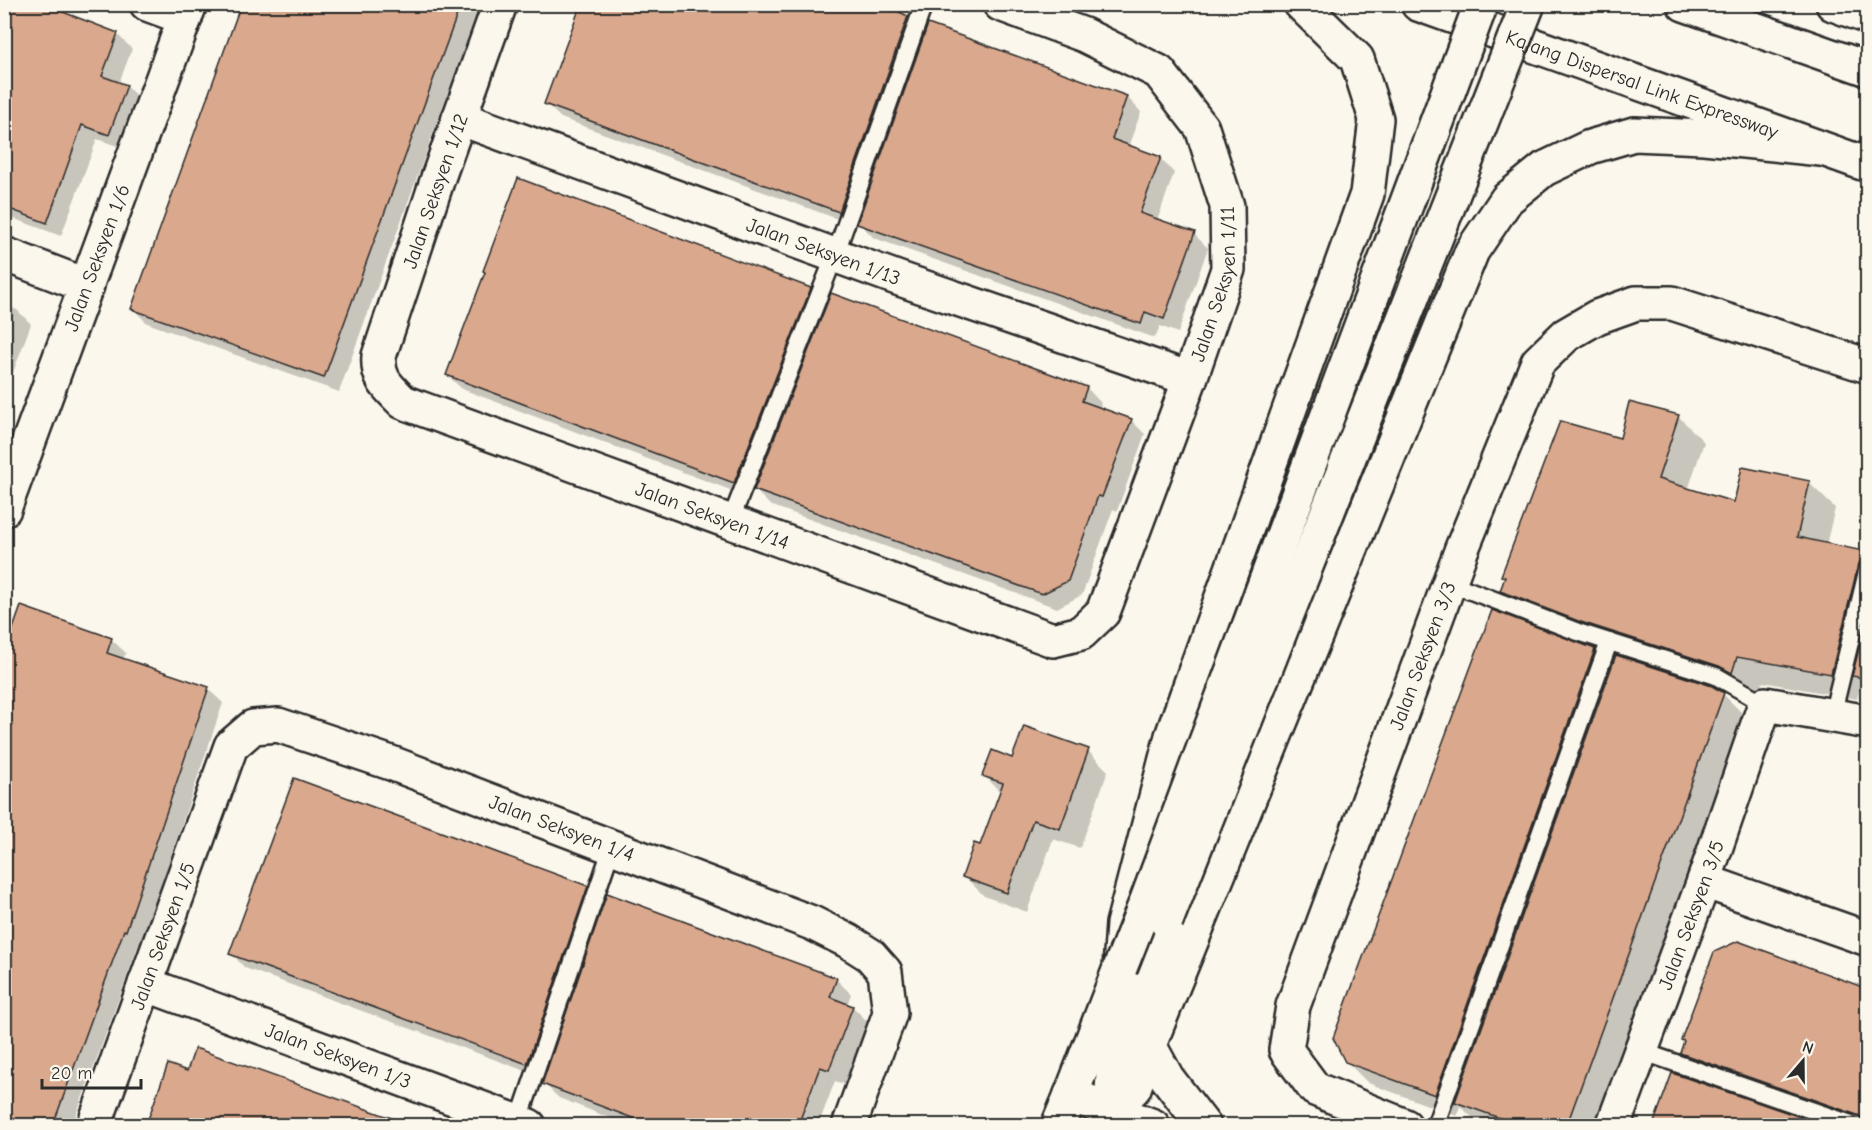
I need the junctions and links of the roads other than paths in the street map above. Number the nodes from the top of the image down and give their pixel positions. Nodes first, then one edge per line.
1 (147, 4) edge
2 (500, 4) edge
3 (924, 4) edge
4 (1000, 4) edge
5 (1301, 4) edge
6 (1418, 4) edge
7 (1481, 4) edge
8 (1528, 4) edge
9 (1684, 4) edge
10 (1833, 4) edge
11 (187, 11) edge
12 (1868, 17) edge
13 (1868, 69) edge
14 (459, 118) junction
15 (1821, 149) junction
16 (1868, 165) edge
17 (4, 254) edge
18 (836, 255) junction
19 (87, 286) junction
20 (1868, 366) edge
21 (382, 378) joint
22 (1190, 379) junction
23 (4, 509) edge
24 (730, 522) junction
25 (1868, 568) edge
26 (1450, 584) junction
27 (1053, 640) joint
28 (1609, 642) junction
29 (1765, 704) junction
30 (1832, 716) junction
31 (1868, 722) edge
32 (231, 746) joint
33 (612, 847) junction
34 (1704, 881) junction
35 (1868, 939) edge
36 (1120, 968) junction
37 (145, 984) junction
38 (1149, 1045) junction
39 (1641, 1051) junction
40 (1071, 1095) junction
41 (1109, 1118) edge
42 (522, 1124) edge
43 (94, 1125) edge
44 (849, 1125) edge
45 (1058, 1125) edge
46 (1153, 1125) edge
47 (1204, 1125) edge
48 (1405, 1125) edge
49 (1435, 1125) edge
50 (1613, 1125) edge
51 (1857, 1125) edge

1 - 11 main road
2 - 14 main road, Jalan Seksyen 1/12
3 - 18 lane
4 - 22 main road, Jalan Seksyen 1/11
5 - 36 main road
6 - 15 main road, Kajang Dispersal Link Expressway
7 - 36 main road, bridge
8 - 41 main road, bridge
9 - 13 main road
10 - 12 main road
11 - 19 main road, Jalan Seksyen 1/6
14 - 18 main road, Jalan Seksyen 1/13
14 - 21 main road, Jalan Seksyen 1/12
15 - 16 main road, Kajang Dispersal Link Expressway
15 - 38 main road
17 - 19 main road
18 - 22 main road, Jalan Seksyen 1/13
18 - 24 lane
19 - 23 main road, Jalan Seksyen 1/6
20 - 26 main road, Jalan Seksyen 3/3
21 - 24 main road, Jalan Seksyen 1/14
22 - 27 main road, Jalan Seksyen 1/11
24 - 27 main road, Jalan Seksyen 1/14
25 - 30 lane
26 - 28 lane
26 - 48 main road, Jalan Seksyen 3/3
28 - 29 lane
28 - 49 lane
29 - 30 main road
29 - 34 main road, Jalan Seksyen 3/5
30 - 31 main road
32 - 33 main road, Jalan Seksyen 1/4
32 - 37 main road, Jalan Seksyen 1/5
33 - 42 lane
33 - 44 main road, Jalan Seksyen 1/4
34 - 35 main road
34 - 39 main road, Jalan Seksyen 3/5
36 - 40 main road
37 - 42 main road, Jalan Seksyen 1/3
37 - 43 main road, Jalan Seksyen 1/5
38 - 41 main road
38 - 47 main road
39 - 50 main road, Jalan Seksyen 3/5
39 - 51 lane
40 - 41 main road
40 - 45 main road
41 - 46 main road

